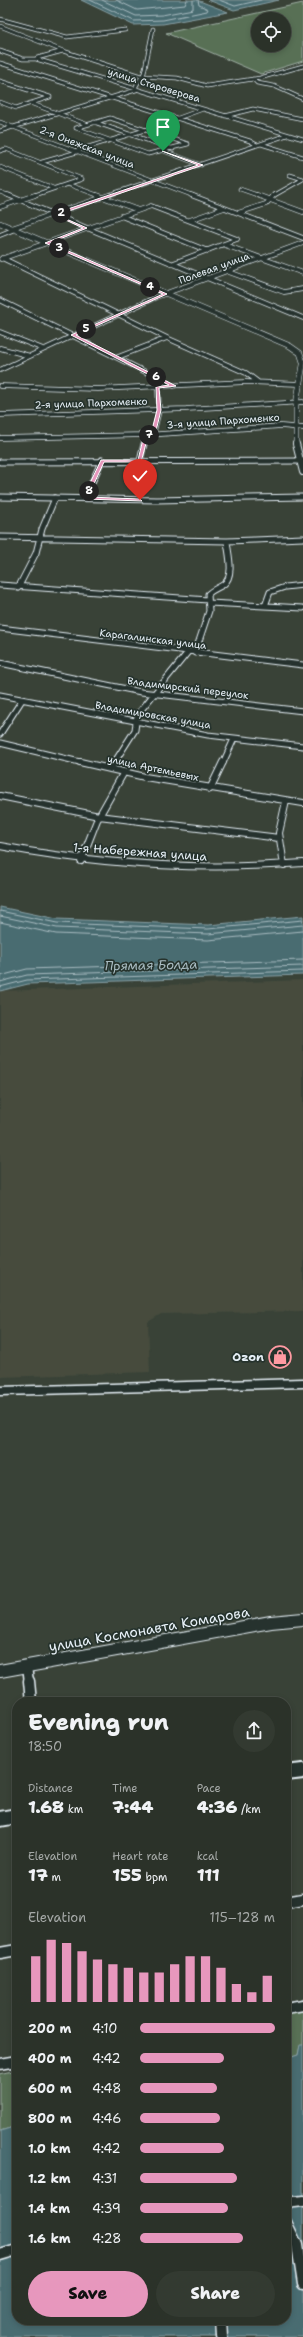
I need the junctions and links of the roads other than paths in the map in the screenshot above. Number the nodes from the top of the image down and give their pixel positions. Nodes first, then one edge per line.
1 (0, 19) edge
2 (0, 26) edge
3 (125, 30) dead end
4 (153, 30) dead end
5 (63, 51) junction
6 (0, 52) edge
7 (36, 58) junction
8 (23, 59) junction
9 (16, 60) dead end
10 (8, 62) dead end
11 (0, 63) edge
12 (303, 66) edge
13 (141, 76) junction
14 (253, 79) junction
15 (0, 81) edge
16 (136, 88) junction
17 (111, 97) junction
18 (303, 99) edge
19 (0, 102) edge
20 (30, 103) junction
21 (203, 108) junction
22 (57, 113) junction
23 (225, 116) junction
24 (176, 118) junction
25 (303, 119) edge
26 (0, 122) edge
27 (94, 122) junction
28 (87, 124) junction
29 (13, 127) junction
30 (148, 129) junction
31 (0, 131) edge
32 (132, 134) junction
33 (287, 135) junction
34 (303, 135) edge
35 (295, 137) junction
36 (303, 139) edge
37 (108, 141) junction
38 (261, 144) junction
39 (257, 145) junction
40 (173, 149) junction
41 (0, 151) edge
42 (76, 151) junction
43 (163, 151) junction
44 (303, 157) edge
45 (42, 162) junction
46 (201, 165) junction
47 (0, 168) edge
48 (290, 175) dead end
49 (303, 179) edge
50 (154, 181) junction
51 (67, 184) junction
52 (53, 188) junction
53 (240, 188) dead end
54 (0, 192) edge
55 (105, 198) junction
56 (20, 200) junction
57 (271, 201) junction
58 (0, 207) edge
59 (224, 208) junction
60 (138, 210) junction
61 (303, 212) edge
62 (238, 213) junction
63 (54, 215) junction
64 (121, 216) junction
65 (190, 220) junction
66 (0, 223) edge
67 (86, 228) junction
68 (13, 229) junction
69 (0, 235) edge
70 (303, 239) edge
71 (47, 243) junction
72 (303, 243) edge
73 (225, 245) junction
74 (208, 251) junction
75 (260, 258) junction
76 (1, 259) edge
77 (171, 264) junction
78 (229, 272) junction
79 (303, 273) edge
80 (203, 278) junction
81 (208, 280) junction
82 (303, 289) edge
83 (166, 294) junction
84 (0, 300) edge
85 (119, 314) junction
86 (303, 318) edge
87 (0, 332) edge
88 (73, 335) junction
89 (167, 338) junction
90 (0, 348) edge
91 (43, 349) junction
92 (30, 356) junction
93 (118, 357) junction
94 (303, 358) edge
95 (303, 362) edge
96 (303, 365) edge
97 (0, 370) edge
98 (301, 378) edge
99 (258, 382) junction
100 (0, 386) edge
101 (174, 386) junction
102 (158, 387) junction
103 (296, 402) junction
104 (303, 402) edge
105 (159, 410) junction
106 (0, 415) edge
107 (296, 427) junction
108 (303, 428) edge
109 (146, 435) junction
110 (153, 435) junction
111 (0, 438) edge
112 (102, 460) junction
113 (140, 461) junction
114 (301, 461) edge
115 (0, 462) edge
116 (303, 472) edge
117 (0, 497) edge
118 (303, 497) edge
119 (55, 498) junction
120 (86, 498) junction
121 (0, 537) edge
122 (303, 538) edge
123 (40, 540) junction
124 (227, 541) junction
125 (0, 585) edge
126 (303, 585) edge
127 (18, 588) junction
128 (209, 602) junction
129 (265, 606) junction
130 (303, 608) edge
131 (0, 628) edge
132 (188, 652) junction
133 (195, 653) junction
134 (0, 663) edge
135 (303, 665) edge
136 (153, 694) junction
137 (0, 695) edge
138 (22, 700) junction
139 (303, 711) edge
140 (136, 722) junction
141 (0, 734) edge
142 (234, 739) junction
143 (0, 743) edge
144 (303, 746) edge
145 (110, 769) junction
146 (124, 772) junction
147 (210, 789) junction
148 (0, 796) edge
149 (286, 801) junction
150 (303, 803) edge
151 (99, 816) junction
152 (280, 838) junction
153 (0, 846) edge
154 (81, 861) junction
155 (303, 863) edge
156 (284, 865) junction
157 (303, 1383) edge
158 (0, 1391) edge
159 (303, 1619) edge
160 (27, 1666) junction
161 (0, 1671) edge
162 (30, 1697) edge
163 (303, 1771) edge
164 (291, 1772) edge
165 (12, 1817) edge
166 (0, 1819) edge
167 (303, 1899) edge
168 (291, 1901) edge
169 (12, 1951) edge
170 (0, 1953) edge
171 (303, 2005) edge
172 (291, 2007) edge
173 (12, 2062) edge
174 (0, 2064) edge
175 (303, 2201) edge
176 (291, 2202) edge
177 (291, 2232) edge
178 (12, 2251) edge
179 (0, 2255) edge
180 (303, 2284) edge
181 (221, 2325) edge
182 (222, 2337) edge

1 - 3 street
2 - 5 street
4 - 13 street
5 - 7 street
5 - 13 street
6 - 8 street, улица Староверова
7 - 8 street, улица Староверова
7 - 16 street, улица Староверова
8 - 9 street
10 - 11 street
11 - 17 street
12 - 14 street
13 - 14 street
13 - 16 street
14 - 18 street
15 - 20 street
16 - 17 street
16 - 21 street, улица Староверова
17 - 22 street
17 - 24 street
19 - 20 street
20 - 22 street
21 - 23 street, улица Староверова
21 - 24 street
22 - 28 street
22 - 29 street
23 - 25 street
23 - 33 street, улица Староверова
24 - 30 street
24 - 39 street
26 - 29 street, 2-я Онежская улица
27 - 28 street
27 - 30 street
27 - 32 street
28 - 37 street
29 - 31 street
29 - 42 street, 2-я Онежская улица
30 - 32 street
30 - 40 street
32 - 37 street
32 - 40 street
33 - 35 street, улица Староверова
33 - 38 street
34 - 35 street
35 - 36 street, улица Староверова
37 - 42 street
37 - 43 street
38 - 39 street
38 - 44 street
39 - 46 street
40 - 43 street
41 - 45 street
42 - 45 street
42 - 50 street, 2-я Онежская улица
43 - 46 street
45 - 51 street
46 - 50 street
47 - 52 street
48 - 49 street
49 - 57 street
50 - 55 street
50 - 59 street, 2-я Онежская улица
51 - 52 street
51 - 55 street
52 - 56 street
53 - 57 street
54 - 56 street
55 - 60 street
55 - 63 street
56 - 58 street
56 - 63 street
57 - 61 street
57 - 62 street
59 - 62 street, 2-я Онежская улица
59 - 65 street
60 - 64 street
60 - 65 street
62 - 70 street, 2-я Онежская улица
63 - 67 street
63 - 68 street
64 - 67 street
64 - 74 street
65 - 73 street
66 - 68 street
67 - 71 street
67 - 77 street
68 - 69 street
68 - 71 street
70 - 75 street
71 - 76 street
71 - 83 street
72 - 75 street, Полевая улица
73 - 74 street
73 - 75 street
74 - 77 street
75 - 78 street, Полевая улица
75 - 79 street
75 - 80 street
76 - 85 street
77 - 80 street
78 - 81 street, Полевая улица
78 - 82 street
80 - 81 street
81 - 83 street, Полевая улица
81 - 86 street
83 - 85 street, Полевая улица
83 - 94 street
84 - 88 street
85 - 88 street, Полевая улица
85 - 89 street
87 - 91 street
88 - 91 street, Полевая улица
88 - 93 street
89 - 93 street
89 - 99 street
90 - 92 street
91 - 92 street, Полевая улица
92 - 97 street, Полевая улица
93 - 101 street
94 - 95 street
96 - 98 street
98 - 99 street
98 - 103 street
99 - 101 street
100 - 102 street
101 - 102 street
102 - 105 street
103 - 104 street, 2-я улица Пархоменко
103 - 105 street, 2-я улица Пархоменко
103 - 107 street
105 - 106 street, 2-я улица Пархоменко
105 - 110 street
107 - 108 street, 3-я улица Пархоменко
107 - 110 street, 3-я улица Пархоменко
107 - 114 street
109 - 110 street, 3-я улица Пархоменко
109 - 111 street, 3-я улица Пархоменко
109 - 113 street
112 - 113 street
112 - 115 street
112 - 120 street
113 - 114 street
114 - 116 street
117 - 119 street
118 - 120 street
119 - 120 street
119 - 123 street
121 - 123 street
122 - 124 street
123 - 124 street
123 - 127 street
124 - 128 street
125 - 127 street
126 - 129 street
127 - 128 street
128 - 129 street
128 - 133 street
129 - 130 street
131 - 132 street, Карагалинская улица
132 - 133 street, Карагалинская улица
132 - 136 street
133 - 135 street, Карагалинская улица
134 - 136 street, Владимирский переулок
136 - 139 street, Владимирский переулок
136 - 140 street
137 - 138 street, Владимировская улица
138 - 140 street, Владимировская улица
138 - 141 street
140 - 142 street, Владимировская улица
140 - 145 street
142 - 144 street, Владимировская улица
142 - 147 street
143 - 145 street, улица Артемьевых
145 - 146 street, улица Артемьевых
146 - 147 street, улица Артемьевых
146 - 151 street
147 - 149 street, улица Артемьевых
148 - 151 street
149 - 150 street, улица Артемьевых
149 - 152 street
151 - 152 street
151 - 154 street
152 - 156 street
153 - 154 street, 1-я Набережная улица
154 - 156 street, 1-я Набережная улица
155 - 156 street, 1-я Набережная улица
157 - 158 street
159 - 160 main road, улица Космонавта Комарова
160 - 161 main road, улица Космонавта Комарова
160 - 162 street
163 - 164 main road
165 - 166 main road
167 - 168 street
169 - 170 street
171 - 172 street
173 - 174 street
175 - 176 street
177 - 180 street
178 - 179 street
181 - 182 street

